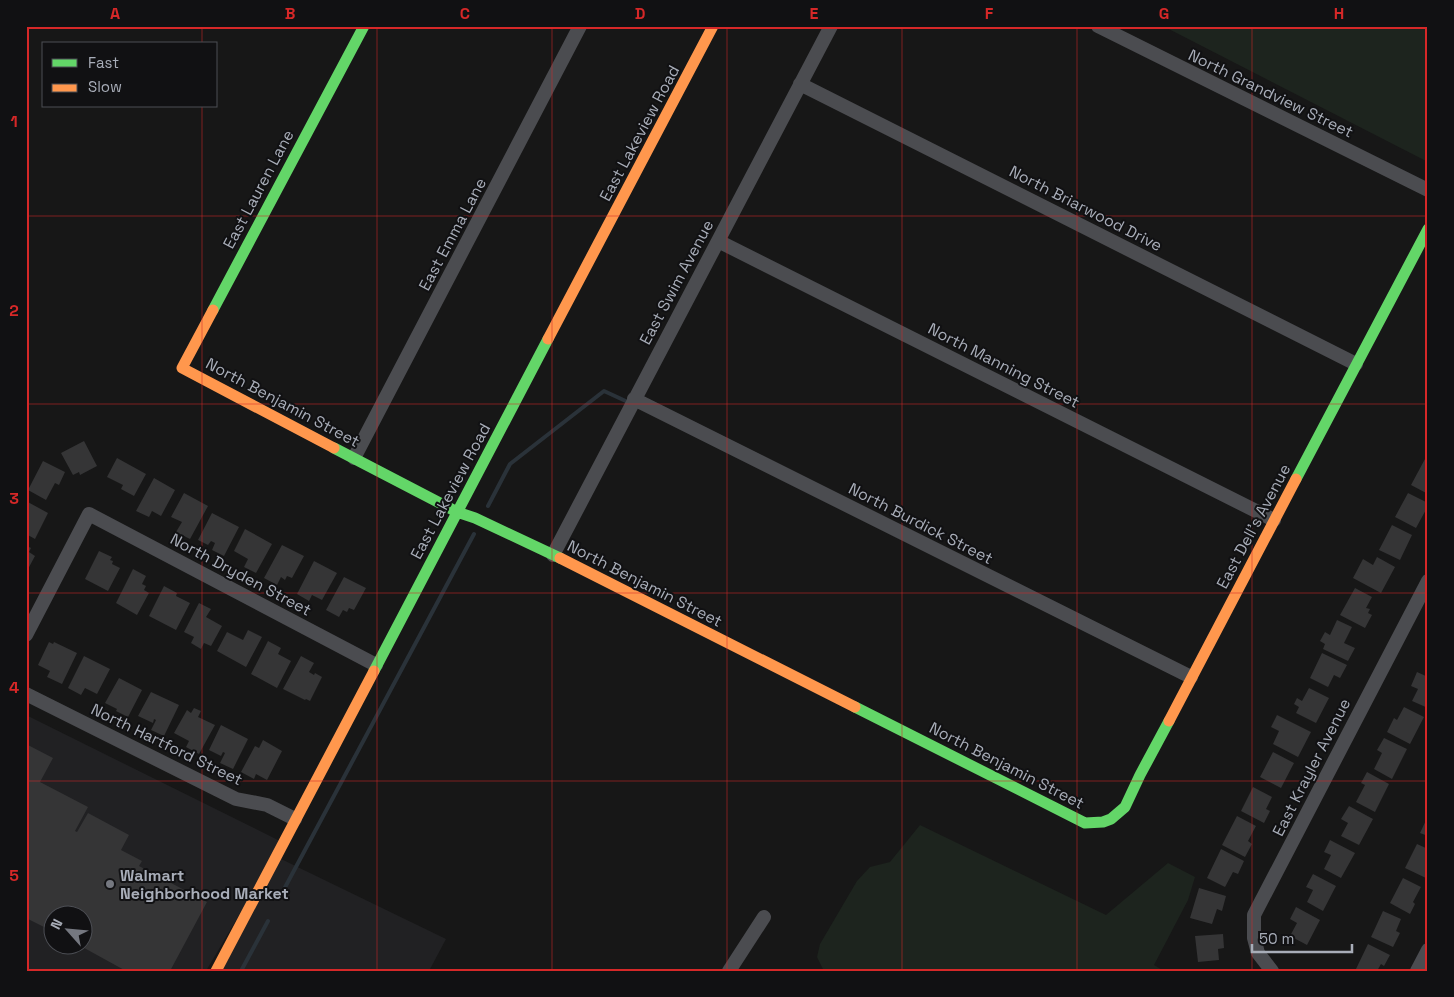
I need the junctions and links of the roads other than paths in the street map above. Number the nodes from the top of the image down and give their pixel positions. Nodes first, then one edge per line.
1 (364, 26) edge
2 (580, 26) edge
3 (713, 26) edge
4 (831, 26) edge
5 (1098, 26) edge
6 (800, 84) junction
7 (1428, 190) edge
8 (1428, 229) edge
9 (718, 241) junction
10 (1356, 364) junction
11 (182, 368) joint
12 (634, 400) junction
13 (354, 458) junction
14 (457, 512) junction
15 (1274, 520) junction
16 (553, 555) junction
17 (1428, 581) edge
18 (26, 635) edge
19 (376, 666) junction
20 (1191, 677) junction
21 (26, 694) edge
22 (296, 819) junction
23 (1094, 823) joint
24 (764, 917) dead end
25 (1428, 950) edge
26 (216, 971) edge
27 (728, 971) edge
28 (1272, 971) edge
29 (1417, 971) edge

1 - 11 street, East Lauren Lane
2 - 13 street, East Emma Lane
3 - 14 street, East Lakeview Road
4 - 6 street, East Swim Avenue
5 - 7 street, North Grandview Street
6 - 9 street, East Swim Avenue
6 - 10 street, North Briarwood Drive
8 - 10 street, East Dell's Avenue
9 - 12 street, East Swim Avenue
9 - 15 street, North Manning Street
10 - 15 street, East Dell's Avenue
11 - 13 street, North Benjamin Street
12 - 16 street, East Swim Avenue
12 - 20 street, North Burdick Street
13 - 14 street, North Benjamin Street
14 - 16 street, North Benjamin Street
14 - 19 street, East Lakeview Road
15 - 20 street, East Dell's Avenue
16 - 23 street, North Benjamin Street
17 - 28 street, East Krayler Avenue
18 - 19 street, North Dryden Street
19 - 22 street, East Lakeview Road
20 - 23 street, East Dell's Avenue
21 - 22 street, North Hartford Street
22 - 26 street, East Lakeview Road
24 - 27 street
25 - 29 street

